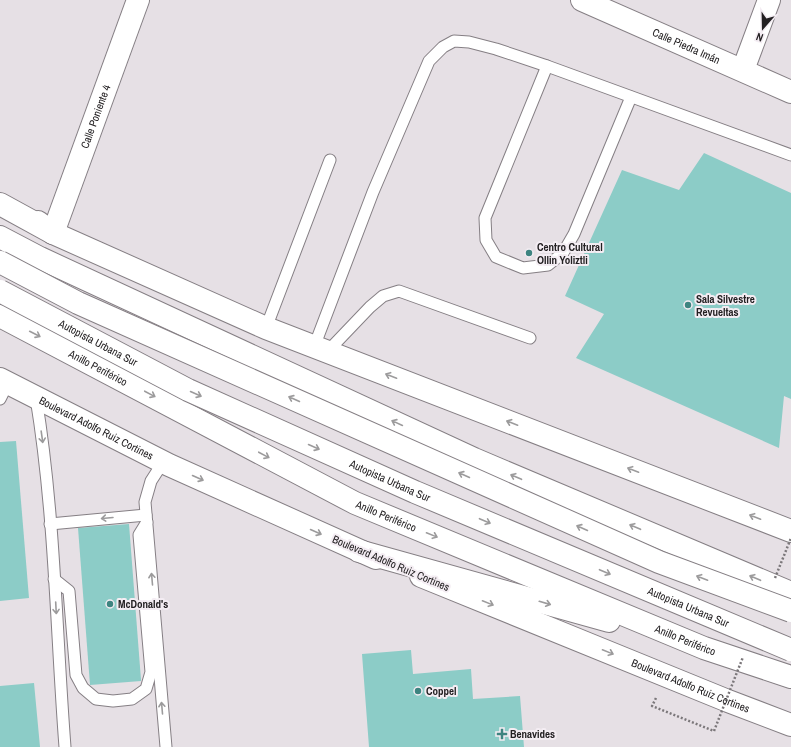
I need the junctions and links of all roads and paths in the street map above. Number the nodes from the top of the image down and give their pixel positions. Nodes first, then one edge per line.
1 (138, 0) edge
2 (582, 0) edge
3 (769, 0) edge
4 (614, 7) edge
5 (547, 66) junction
6 (743, 70) junction
7 (791, 92) edge
8 (631, 97) junction
9 (791, 155) edge
10 (330, 160) dead end
11 (0, 195) edge
12 (0, 204) edge
13 (0, 230) edge
14 (53, 233) junction
15 (0, 237) edge
16 (40, 258) junction
17 (0, 262) edge
18 (0, 291) edge
19 (0, 316) edge
20 (266, 328) junction
21 (530, 338) dead end
22 (321, 349) junction
23 (3, 387) edge
24 (36, 398) junction
25 (169, 465) junction
26 (147, 518) junction
27 (50, 524) junction
28 (791, 531) edge
29 (359, 551) junction
30 (54, 579) junction
31 (791, 593) edge
32 (791, 611) edge
33 (704, 648) junction
34 (791, 650) edge
35 (666, 676) junction
36 (791, 676) edge
37 (791, 725) edge
38 (714, 731) dead end
39 (65, 747) edge
40 (166, 747) edge

1 - 14 main road, Calle Poniente 4
2 - 4 main road, Calle Piedra Imán
3 - 6 main road
4 - 6 main road, Calle Piedra Imán
5 - 8 lane
5 - 8 lane
5 - 22 lane
6 - 7 main road, Calle Piedra Imán
8 - 9 lane
10 - 20 lane
11 - 14 main road
12 - 14 main road
13 - 16 main road
14 - 20 main road
15 - 16 main road
31 -> 16 main road
32 -> 17 main road, bridge
18 -> 34 main road, Autopista Urbana Sur, bridge
19 -> 33 main road, Anillo Periférico
20 - 22 main road
21 - 22 lane
28 -> 22 main road
23 - 24 main road, Boulevard Adolfo Ruiz Cortines
24 - 25 main road, Boulevard Adolfo Ruiz Cortines
24 -> 27 lane
25 - 26 lane
25 -> 29 main road, Boulevard Adolfo Ruiz Cortines
26 -> 27 lane
26 - 30 lane
40 -> 26 lane
27 - 30 lane
29 -> 33 main road
29 -> 35 main road, Boulevard Adolfo Ruiz Cortines
30 -> 39 lane
33 - 36 main road, Anillo Periférico
35 - 37 main road, Boulevard Adolfo Ruiz Cortines
35 - 38 path

